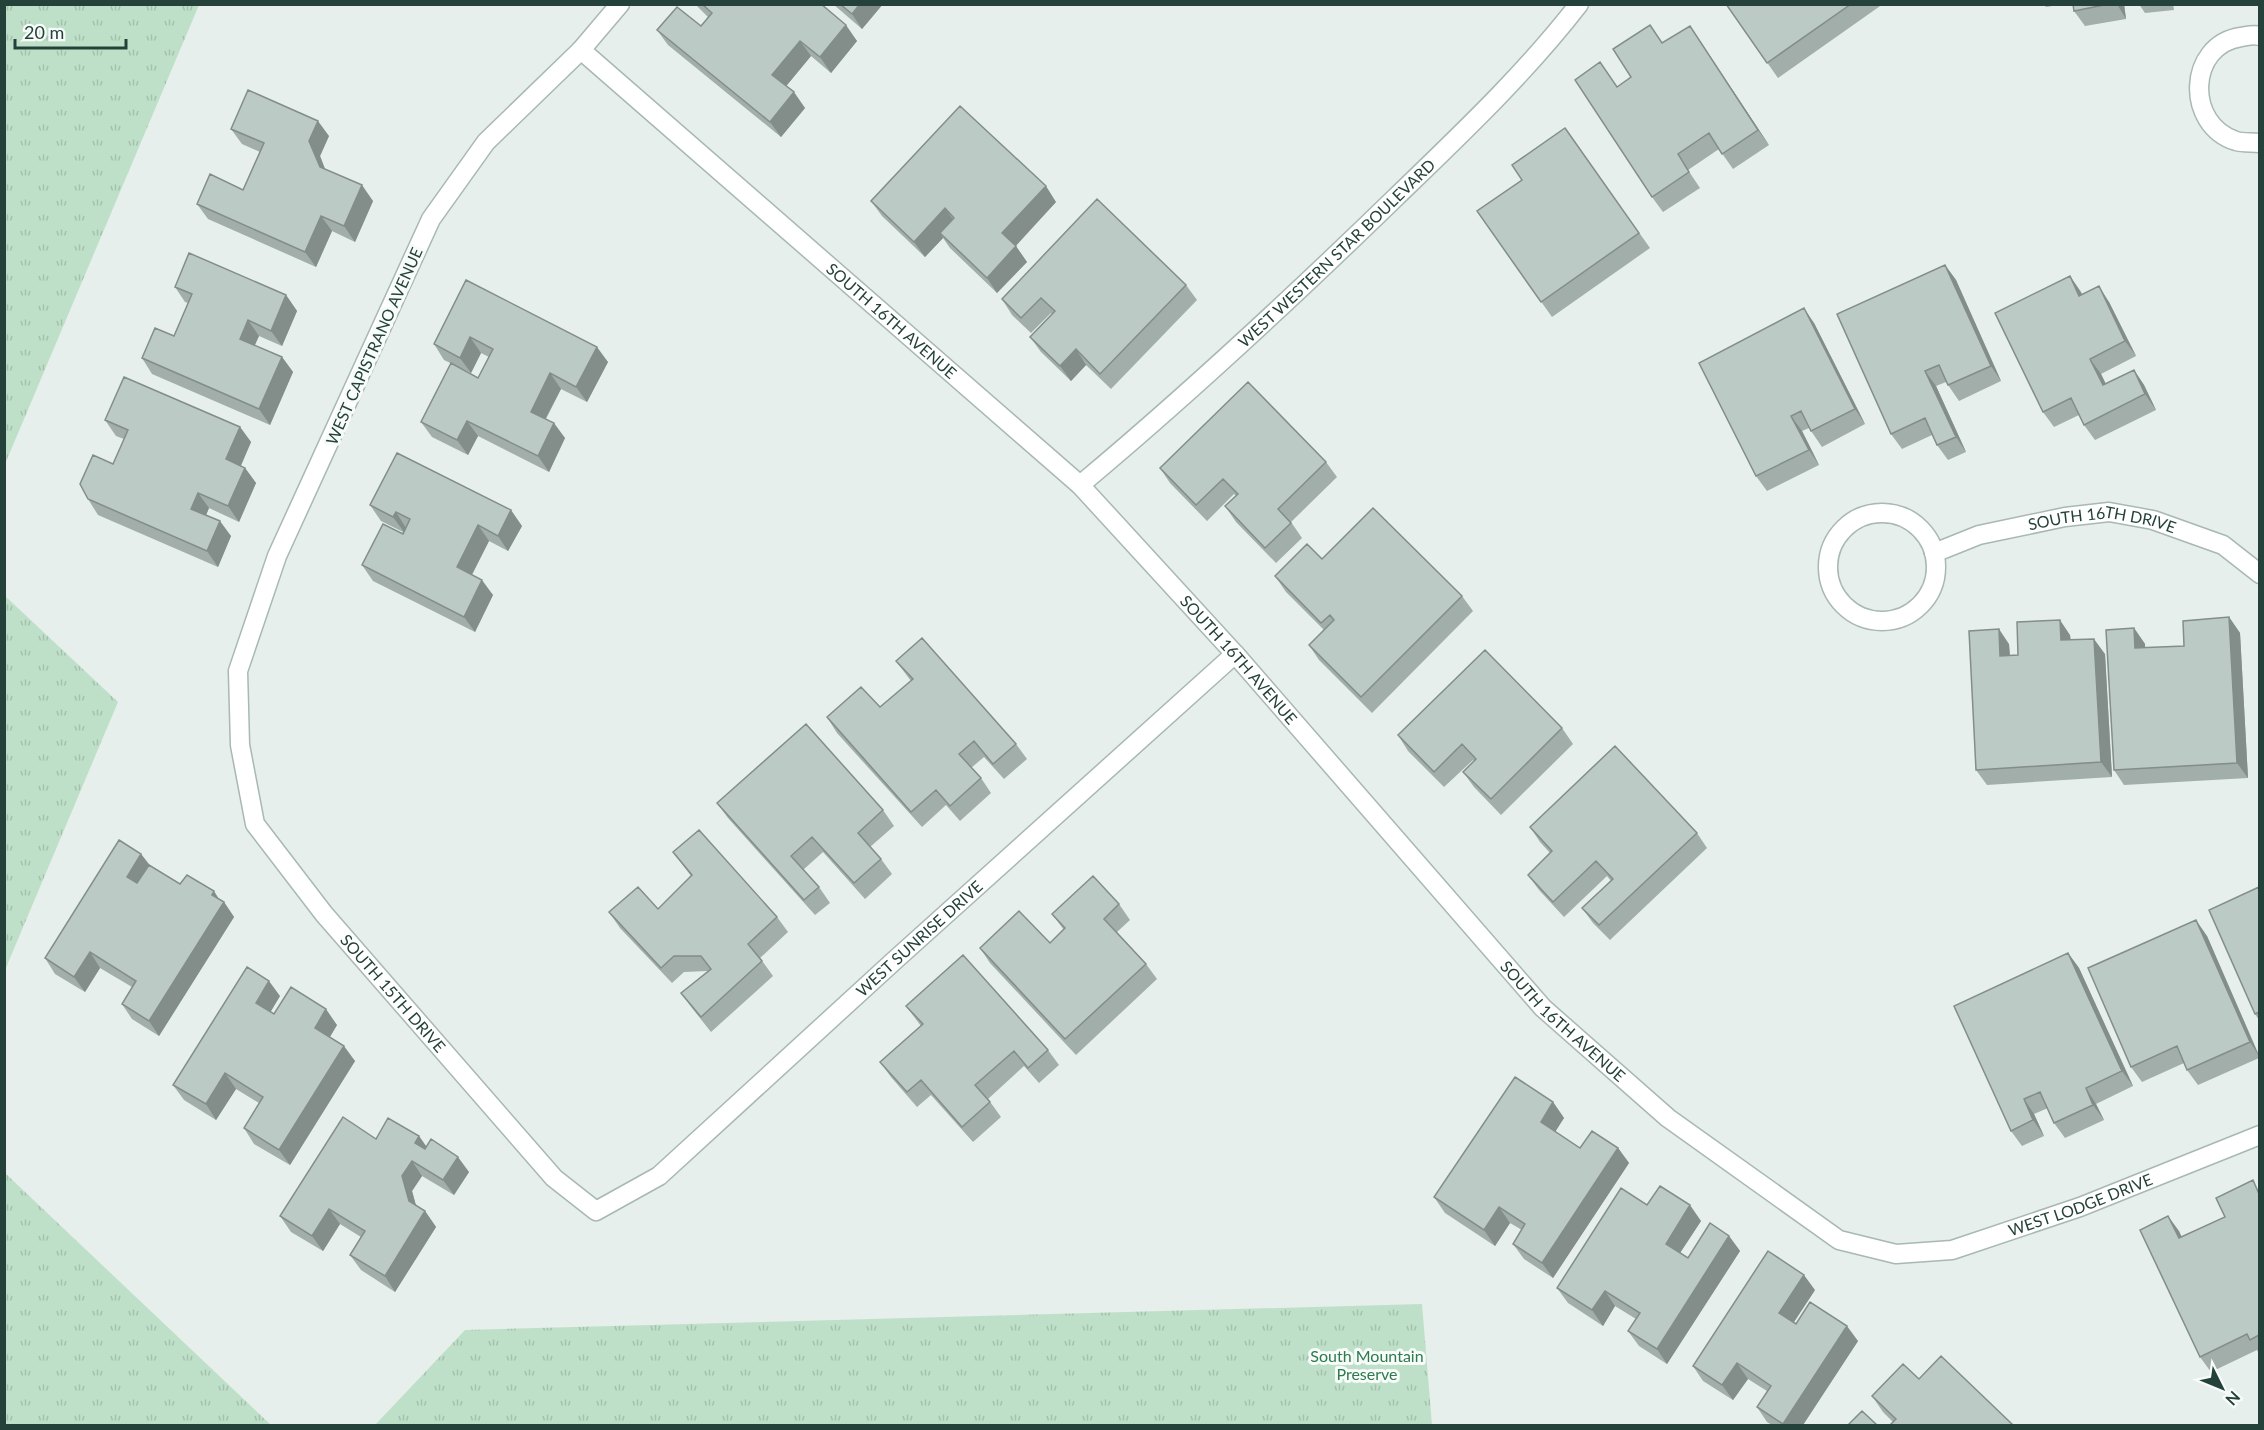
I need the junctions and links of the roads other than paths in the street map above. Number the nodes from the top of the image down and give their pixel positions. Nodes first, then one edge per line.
1 (620, 4) edge
2 (1579, 4) edge
3 (2259, 36) edge
4 (580, 50) junction
5 (2259, 143) edge
6 (1080, 485) junction
7 (1934, 553) junction
8 (2259, 574) edge
9 (1235, 654) junction
10 (240, 745) joint
11 (2259, 1135) edge
12 (596, 1211) joint
13 (1896, 1254) joint

1 - 4 street, WEST CAPISTRANO AVENUE
2 - 6 street, WEST WESTERN STAR BOULEVARD
3 - 5 street
4 - 6 street, SOUTH 16TH AVENUE
4 - 10 street, WEST CAPISTRANO AVENUE
6 - 9 street, SOUTH 16TH AVENUE
7 - 7 street
7 - 8 street, SOUTH 16TH DRIVE
9 - 12 street, WEST SUNRISE DRIVE
9 - 13 street, SOUTH 16TH AVENUE
10 - 12 street, SOUTH 15TH DRIVE
11 - 13 street, WEST LODGE DRIVE

